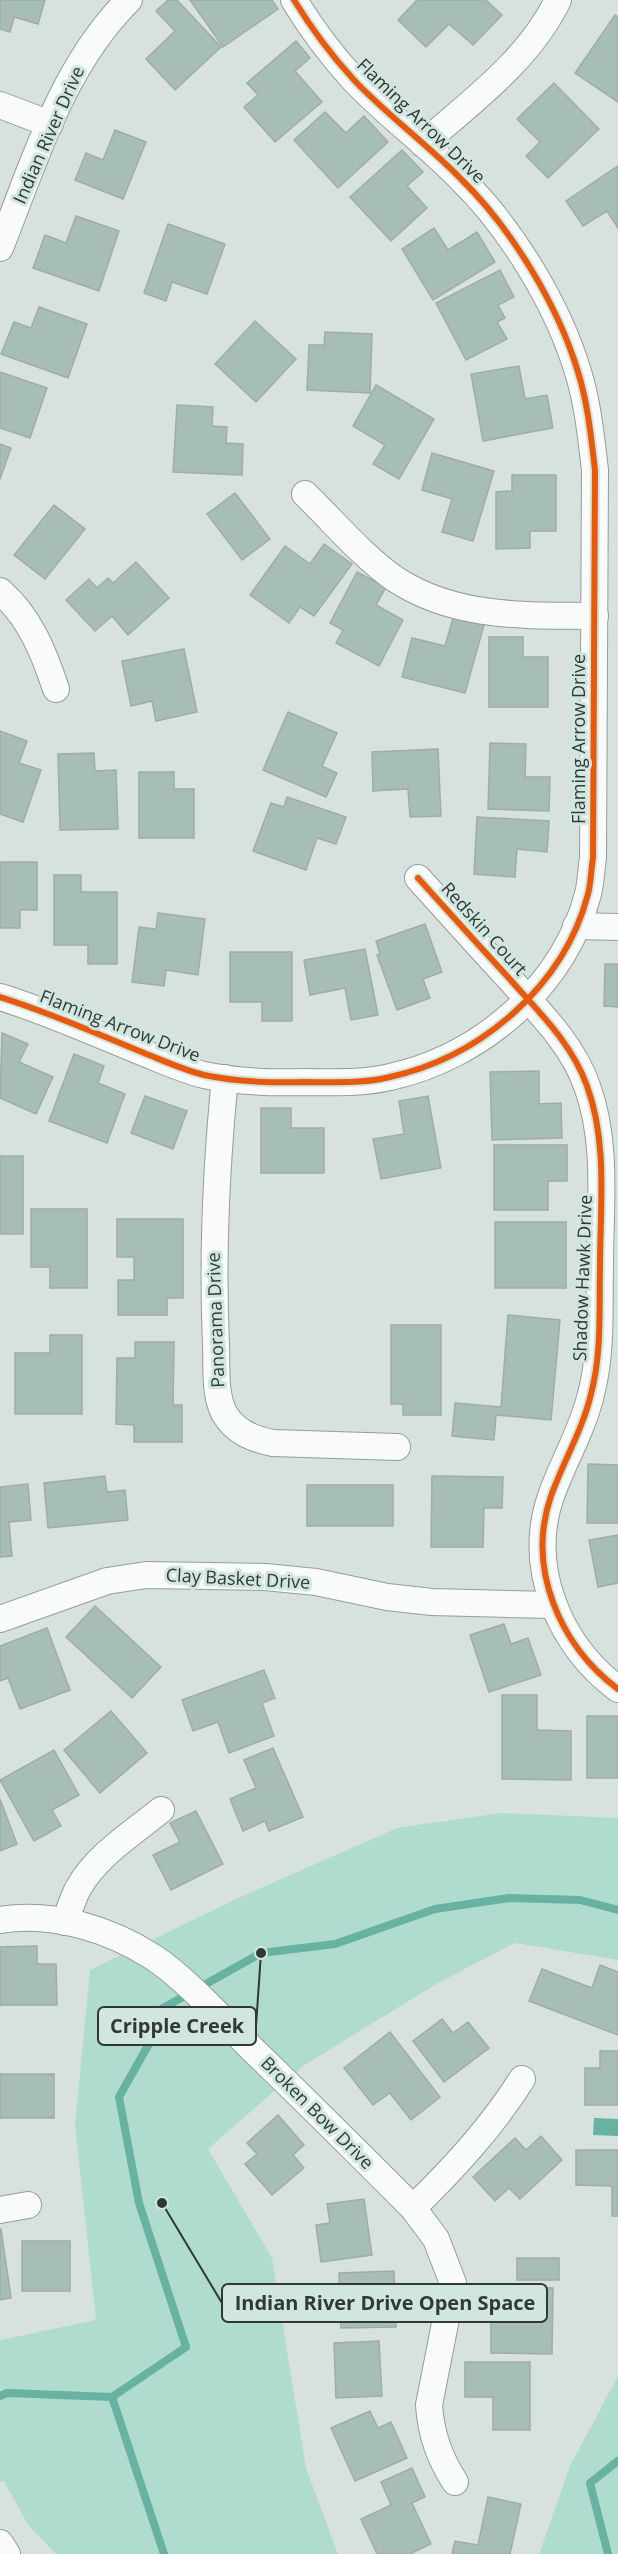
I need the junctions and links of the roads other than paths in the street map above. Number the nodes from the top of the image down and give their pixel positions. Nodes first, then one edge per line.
1 (129, 0) edge
2 (294, 0) edge
3 (558, 0) edge
4 (0, 105) edge
5 (50, 124) junction
6 (423, 144) junction
7 (0, 248) edge
8 (305, 494) dead end
9 (0, 591) edge
10 (595, 616) junction
11 (56, 689) dead end
12 (418, 878) dead end
13 (576, 926) junction
14 (618, 927) edge
15 (0, 997) edge
16 (528, 999) junction
17 (225, 1078) junction
18 (397, 1447) dead end
19 (553, 1605) junction
20 (0, 1620) edge
21 (618, 1689) edge
22 (161, 1810) dead end
23 (0, 1920) edge
24 (65, 1922) junction
25 (522, 2079) dead end
26 (28, 2205) dead end
27 (413, 2208) junction
28 (0, 2210) edge
29 (455, 2482) dead end
30 (0, 2543) edge
31 (7, 2554) edge

1 - 5 street, Indian River Drive
2 - 6 street, Flaming Arrow Drive
3 - 6 street
4 - 5 street
5 - 7 street, Indian River Drive
6 - 10 street, Flaming Arrow Drive
8 - 10 street
9 - 11 street
10 - 13 street, Flaming Arrow Drive
12 - 16 street, Redskin Court
13 - 14 street
13 - 16 street, Flaming Arrow Drive
15 - 17 street, Flaming Arrow Drive
16 - 17 street, Flaming Arrow Drive
16 - 19 street, Shadow Hawk Drive
17 - 18 street, Panorama Drive
19 - 20 street, Clay Basket Drive
19 - 21 street, Shadow Hawk Drive
22 - 24 street
23 - 24 street, Broken Bow Drive
24 - 27 street, Broken Bow Drive
25 - 27 street
26 - 28 street
27 - 29 street, Broken Bow Drive
30 - 31 street

